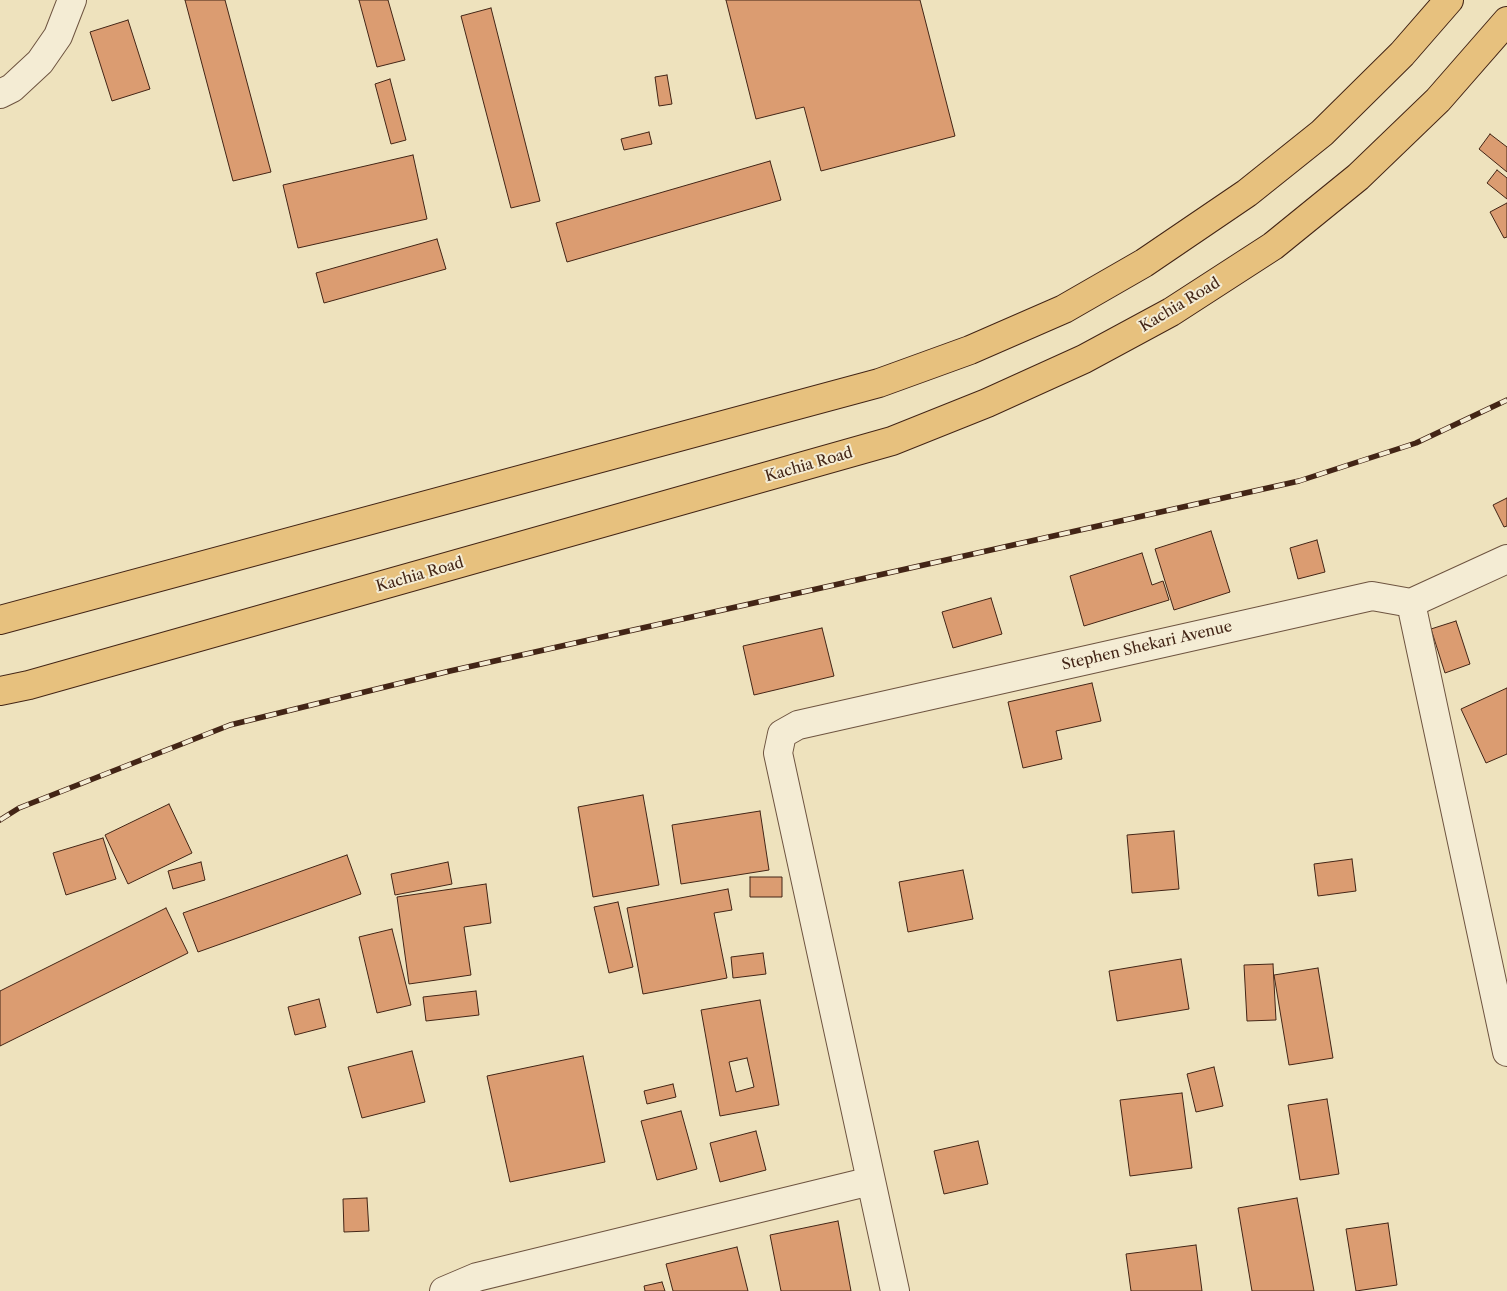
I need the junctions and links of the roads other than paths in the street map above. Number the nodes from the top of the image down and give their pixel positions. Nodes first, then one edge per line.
1 (72, 0) edge
2 (1448, 0) edge
3 (1507, 21) edge
4 (0, 94) edge
5 (1507, 560) edge
6 (1411, 603) junction
7 (0, 620) edge
8 (0, 691) edge
9 (1507, 1052) edge
10 (871, 1181) junction
11 (444, 1291) edge
12 (894, 1291) edge

1 - 4 street
2 - 7 main road
3 - 8 main road, Kachia Road
5 - 6 street
6 - 9 street
6 - 10 street, Stephen Shekari Avenue
10 - 11 street
10 - 12 street

